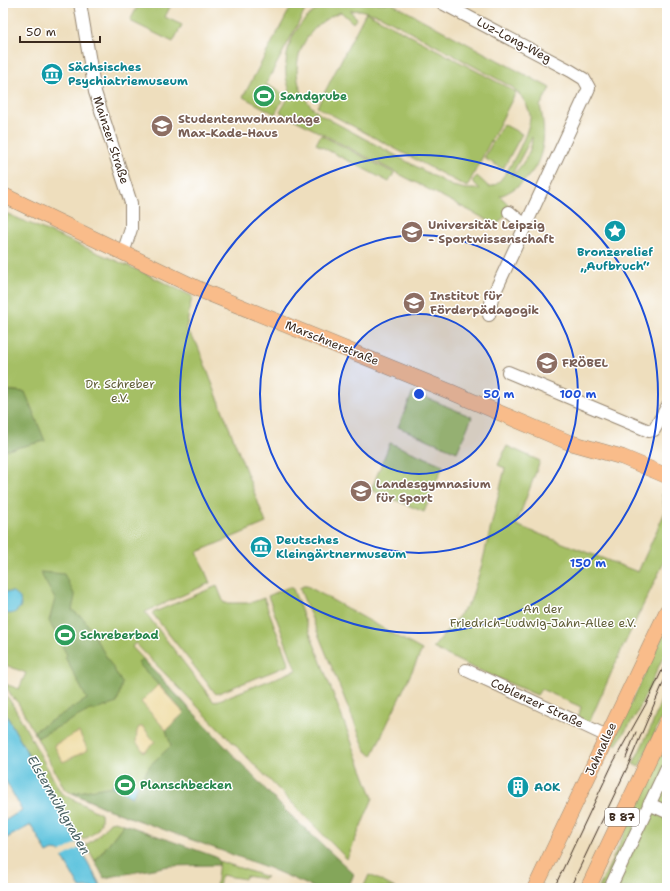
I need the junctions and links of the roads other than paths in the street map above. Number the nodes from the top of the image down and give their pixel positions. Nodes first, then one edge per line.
1 (80, 3) edge
2 (442, 3) edge
3 (3, 195) edge
4 (510, 212) dead end
5 (525, 225) junction
6 (123, 253) junction
7 (489, 314) dead end
8 (508, 372) dead end
9 (664, 412) edge
10 (667, 476) edge
11 (667, 611) edge
12 (466, 670) dead end
13 (667, 721) edge
14 (607, 736) junction
15 (667, 767) edge
16 (649, 804) junction
17 (667, 812) edge
18 (535, 888) edge
19 (588, 888) edge
20 (610, 888) edge

1 - 6 street, Mainzer Straße
2 - 5 street, Luz-Long-Weg
3 - 6 main road, Marschnerstraße
4 - 5 street
5 - 7 street
6 - 10 main road, Marschnerstraße
8 - 9 street
11 - 14 main road, Jahnallee
12 - 14 street, Coblenzer Straße
13 - 19 main road, B 87
14 - 18 main road, Jahnallee
15 - 16 street
16 - 17 street
16 - 20 street

